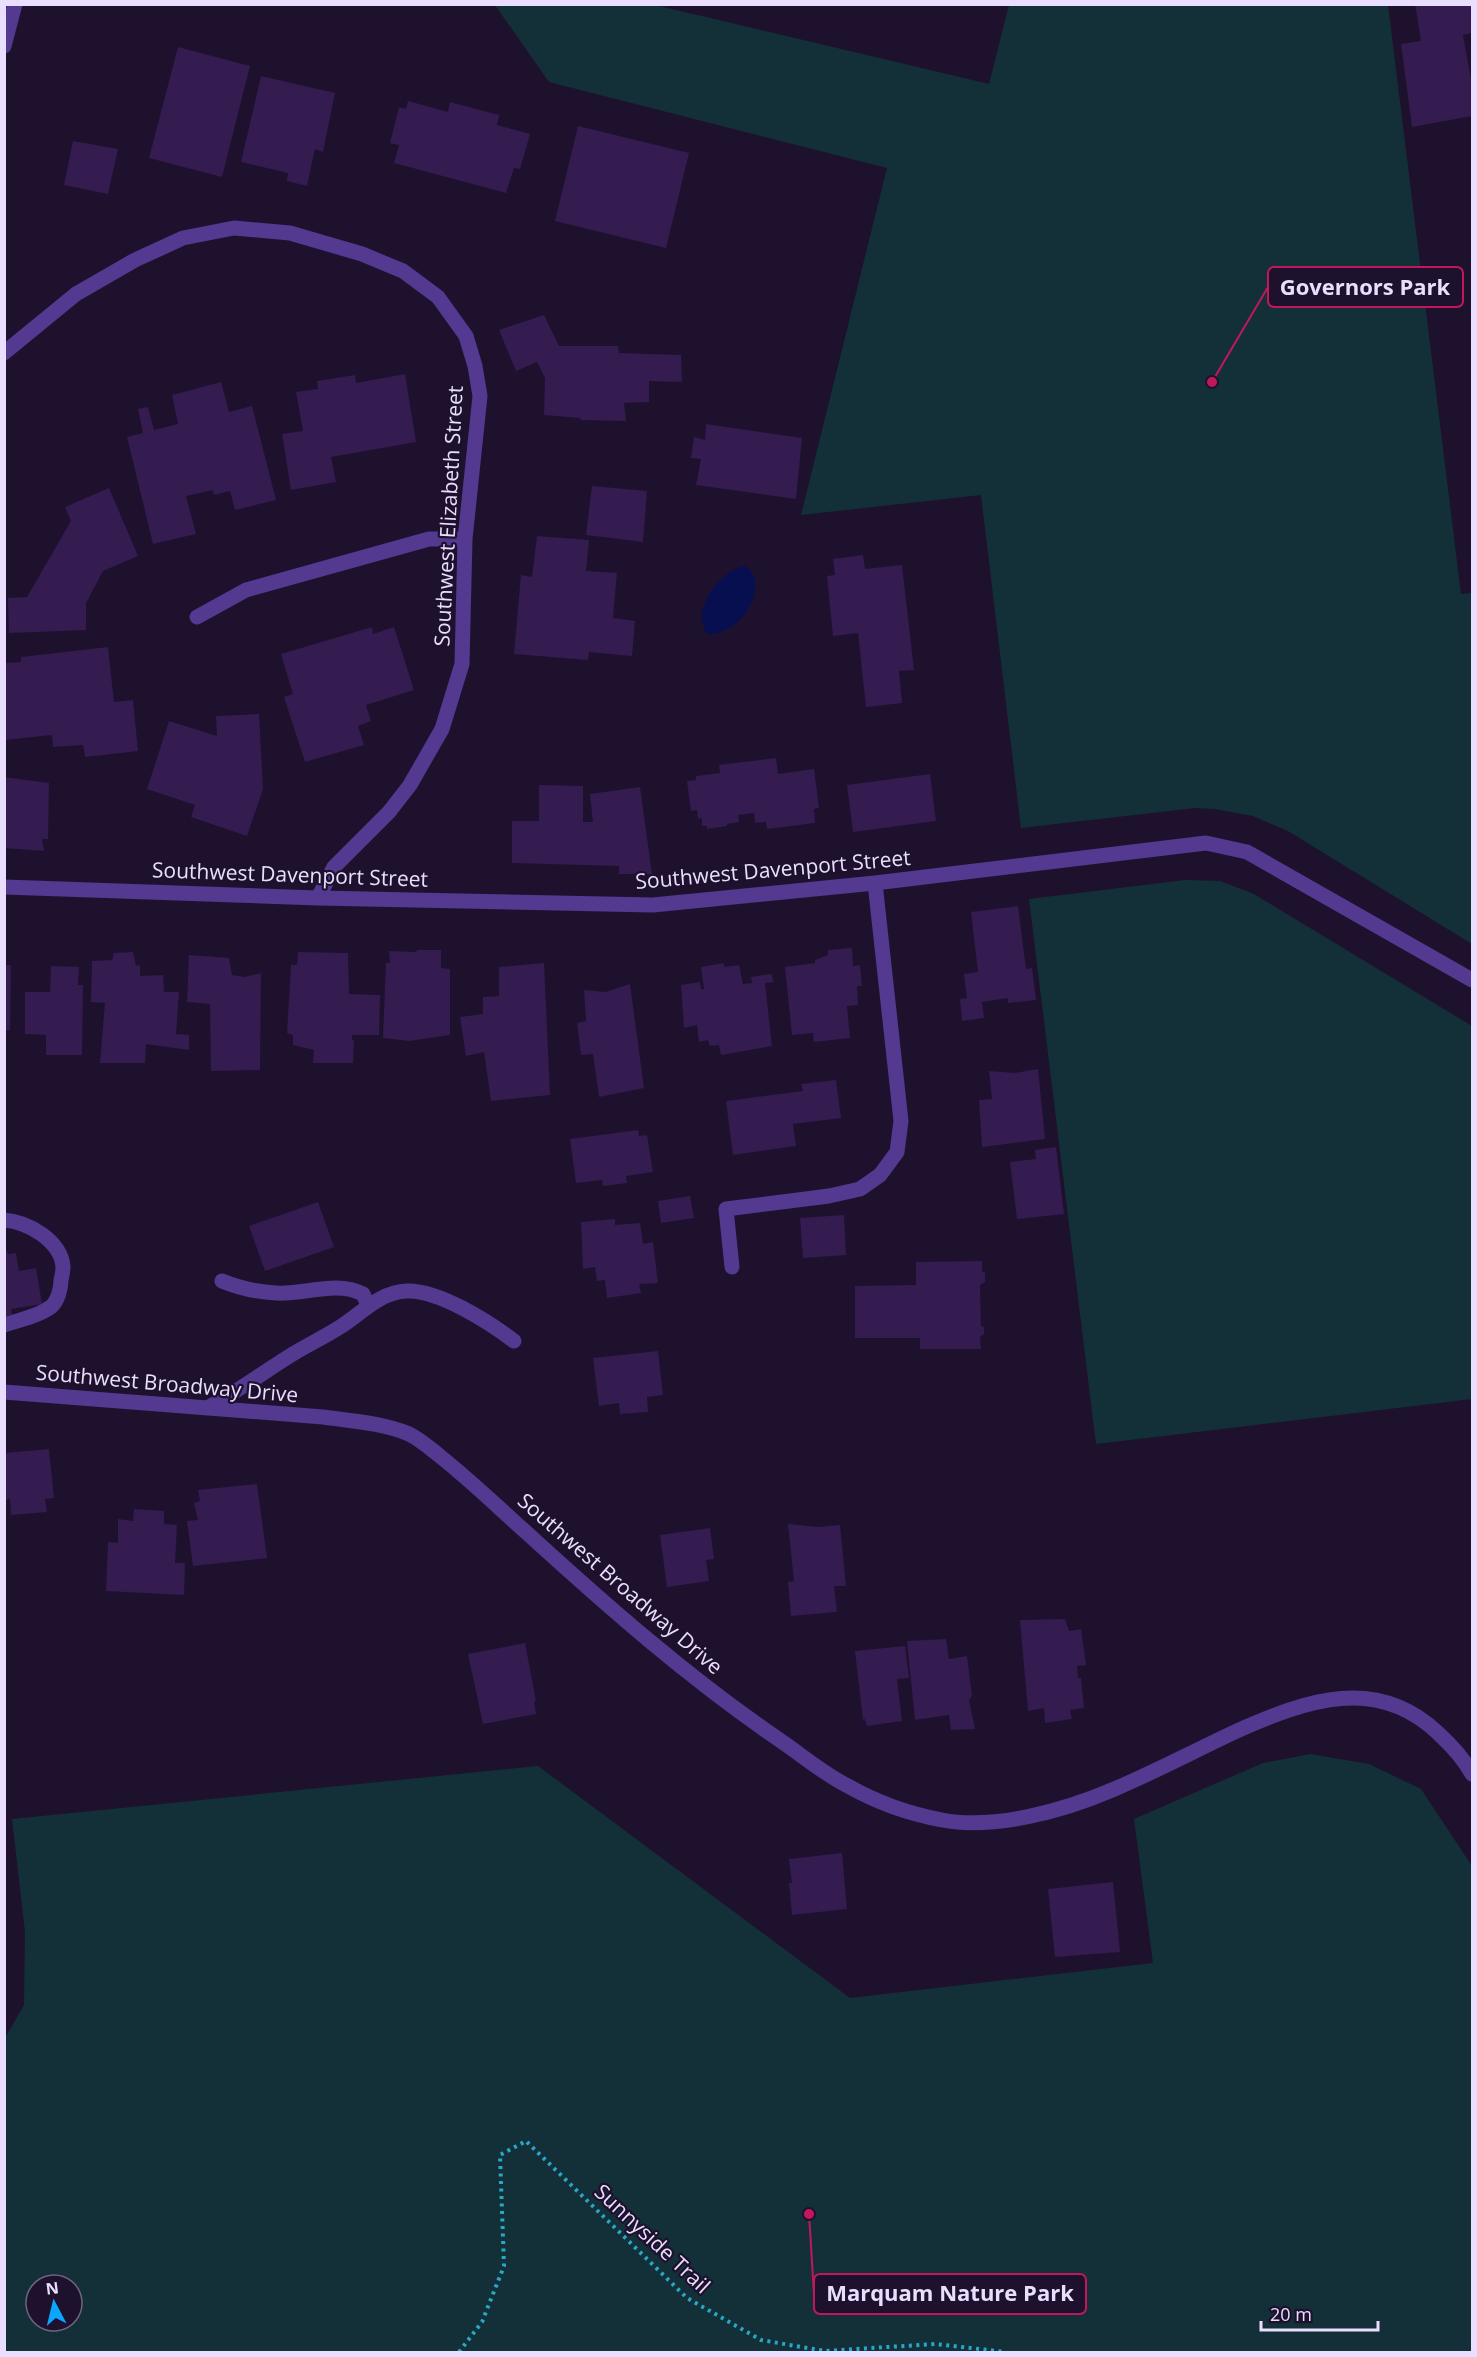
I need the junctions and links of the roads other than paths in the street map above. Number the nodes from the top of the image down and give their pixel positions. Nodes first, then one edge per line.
1 (15, 4) edge
2 (4, 46) edge
3 (4, 353) edge
4 (465, 539) junction
5 (197, 617) dead end
6 (875, 883) junction
7 (4, 887) edge
8 (318, 898) junction
9 (1473, 980) edge
10 (4, 1220) edge
11 (732, 1267) dead end
12 (222, 1281) dead end
13 (368, 1305) junction
14 (4, 1325) edge
15 (514, 1341) dead end
16 (4, 1392) edge
17 (207, 1408) junction
18 (1473, 1774) edge

1 - 2 street
3 - 4 street, Southwest Elizabeth Street
4 - 5 street
4 - 8 street, Southwest Elizabeth Street
6 - 8 street, Southwest Davenport Street
6 - 9 street, Southwest Davenport Street
6 - 11 street
7 - 8 street, Southwest Davenport Street
10 - 14 street
12 - 13 street
13 - 15 street
13 - 17 street
16 - 17 street, Southwest Broadway Drive
17 - 18 street, Southwest Broadway Drive

